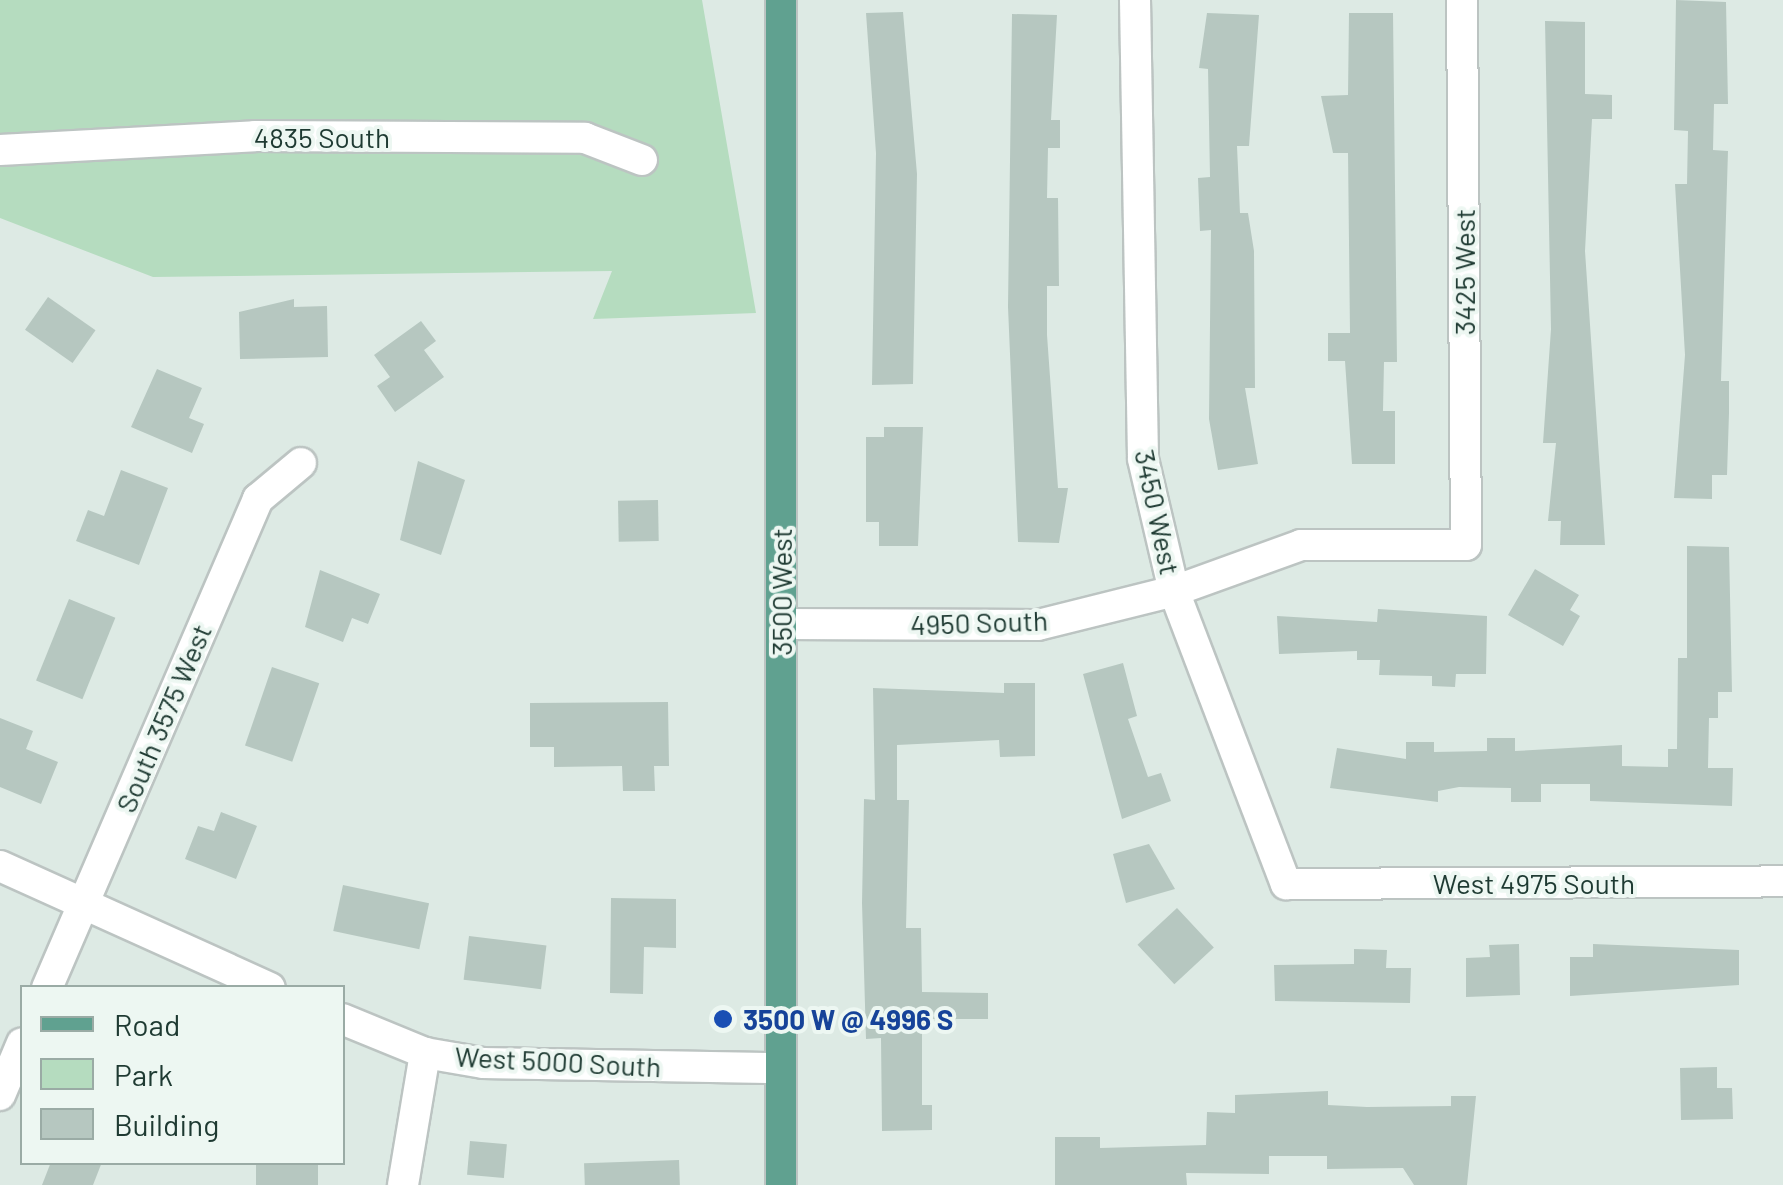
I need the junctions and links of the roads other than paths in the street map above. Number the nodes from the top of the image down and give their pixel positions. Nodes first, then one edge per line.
1 (781, 0) edge
2 (1136, 0) edge
3 (1462, 0) edge
4 (0, 150) edge
5 (642, 160) dead end
6 (300, 463) dead end
7 (1466, 545) joint
8 (1174, 591) junction
9 (781, 624) junction
10 (0, 866) edge
11 (1783, 881) edge
12 (1286, 884) joint
13 (84, 902) junction
14 (48, 985) edge
15 (264, 985) edge
16 (345, 1020) edge
17 (20, 1048) edge
18 (425, 1054) junction
19 (781, 1068) junction
20 (0, 1095) edge
21 (403, 1185) edge
22 (781, 1185) edge

1 - 9 main road, 3500 West
2 - 8 street, 3450 West
3 - 7 street, 3425 West
4 - 5 street, 4835 South
6 - 13 street, South 3575 West
7 - 8 street, 4950 South
8 - 9 street, 4950 South
8 - 12 street, 3450 West
9 - 19 main road, 3500 West
10 - 13 street
11 - 12 street, West 4975 South
13 - 14 street, South 3575 West
13 - 15 street
16 - 18 street, West 5000 South
17 - 20 street
18 - 19 street, West 5000 South
18 - 21 street
19 - 22 main road, 3500 West

